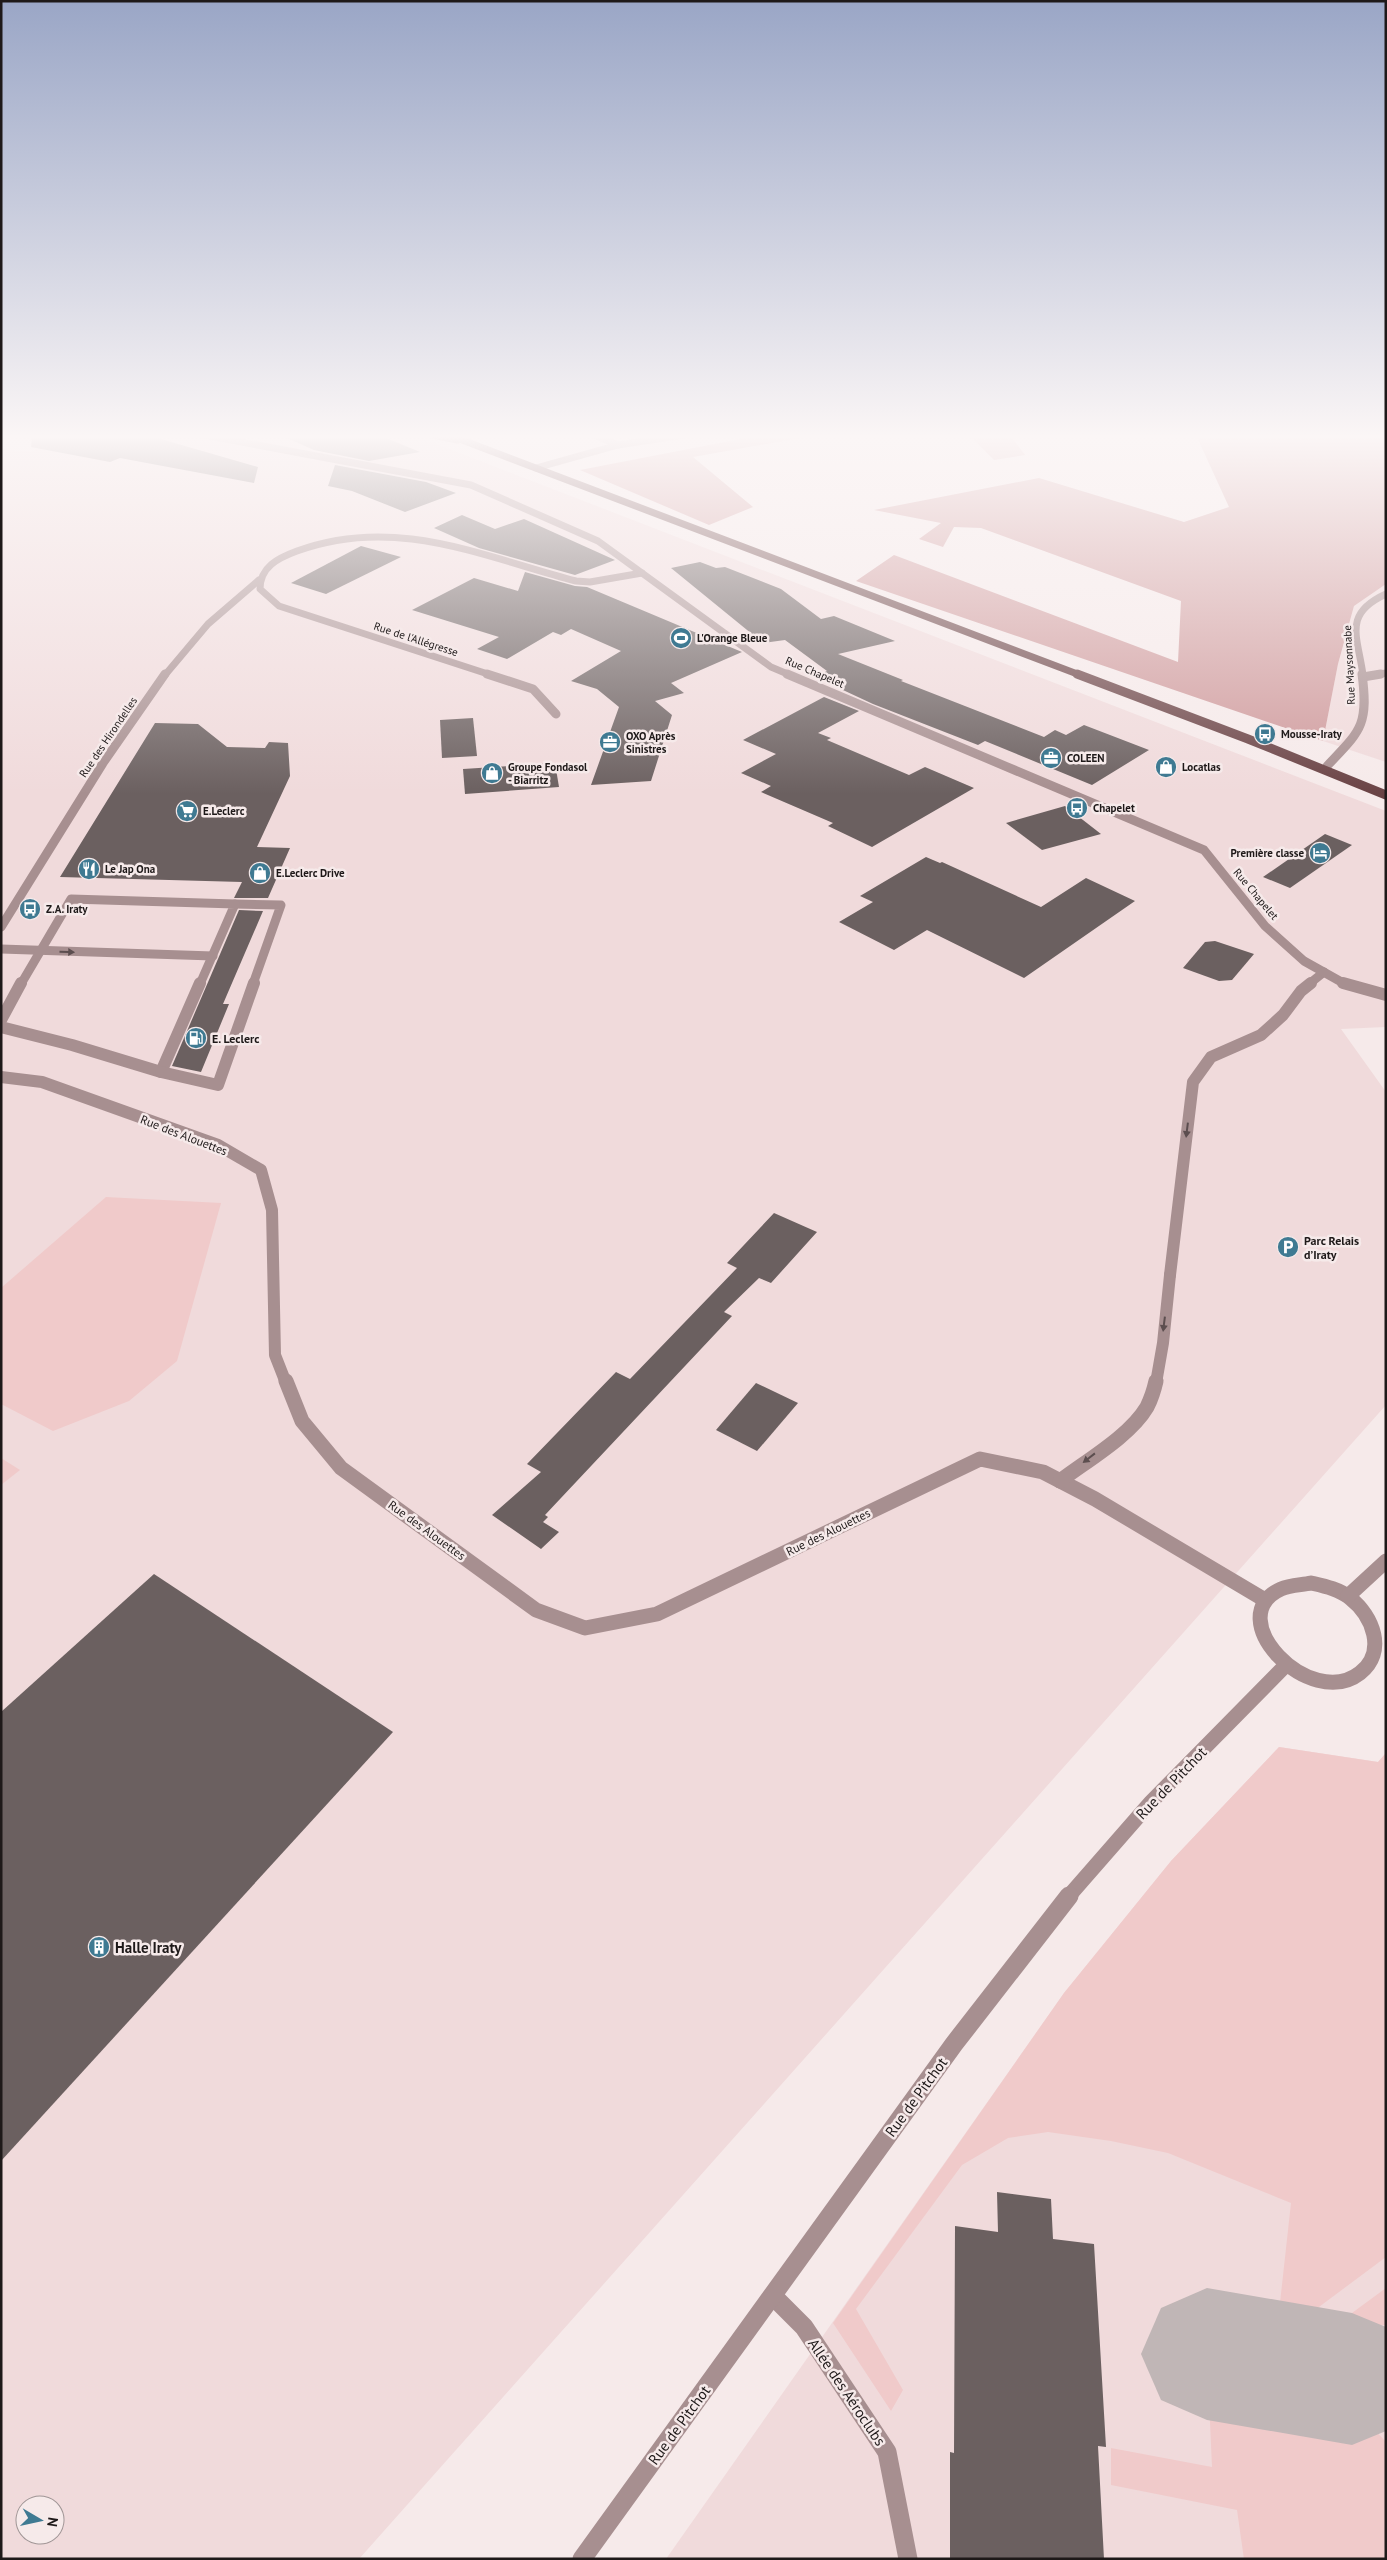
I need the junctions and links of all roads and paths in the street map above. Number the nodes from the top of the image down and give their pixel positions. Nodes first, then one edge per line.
1 (289, 554) edge
2 (481, 554) edge
3 (617, 554) edge
4 (763, 554) edge
5 (642, 573) junction
6 (259, 580) junction
7 (1386, 594) edge
8 (1386, 673) edge
9 (1363, 677) junction
10 (556, 714) dead end
11 (1248, 739) junction
12 (1327, 766) junction
13 (1386, 788) edge
14 (1386, 795) edge
15 (235, 904) junction
16 (1, 927) edge
17 (1, 949) edge
18 (38, 952) junction
19 (213, 956) junction
20 (1324, 972) junction
21 (1386, 995) edge
22 (1, 1020) edge
23 (1, 1027) edge
24 (161, 1072) junction
25 (1, 1077) edge
26 (1060, 1481) junction
27 (1386, 1561) edge
28 (1348, 1596) junction
29 (1265, 1600) junction
30 (1286, 1665) junction
31 (773, 2296) junction
32 (582, 2559) edge
33 (908, 2559) edge

1 - 6 street
2 - 5 street
3 - 5 street, Rue Chapelet
4 - 11 main road
5 - 20 street, Rue Chapelet
6 - 10 street, Rue de l'Allégresse
6 - 16 street, Rue des Hirondelles
7 - 9 street, Rue Maysonnabe
8 - 9 street
9 - 12 street, Rue Maysonnabe
11 - 12 main road
11 - 14 main road
12 - 13 main road
15 - 18 street
15 - 19 street
15 - 24 street
17 - 18 street
18 -> 19 street
18 - 22 street
19 - 24 street
20 - 21 street, Rue Chapelet
20 -> 26 street
23 - 24 street
25 - 26 street, Rue des Alouettes
26 - 29 street, Rue des Alouettes
27 - 28 street
28 - 29 street
28 - 30 street
29 - 30 street
30 - 31 street, Rue de Pitchot
31 - 32 street, Rue de Pitchot
31 - 33 street, Allée des Aéroclubs

